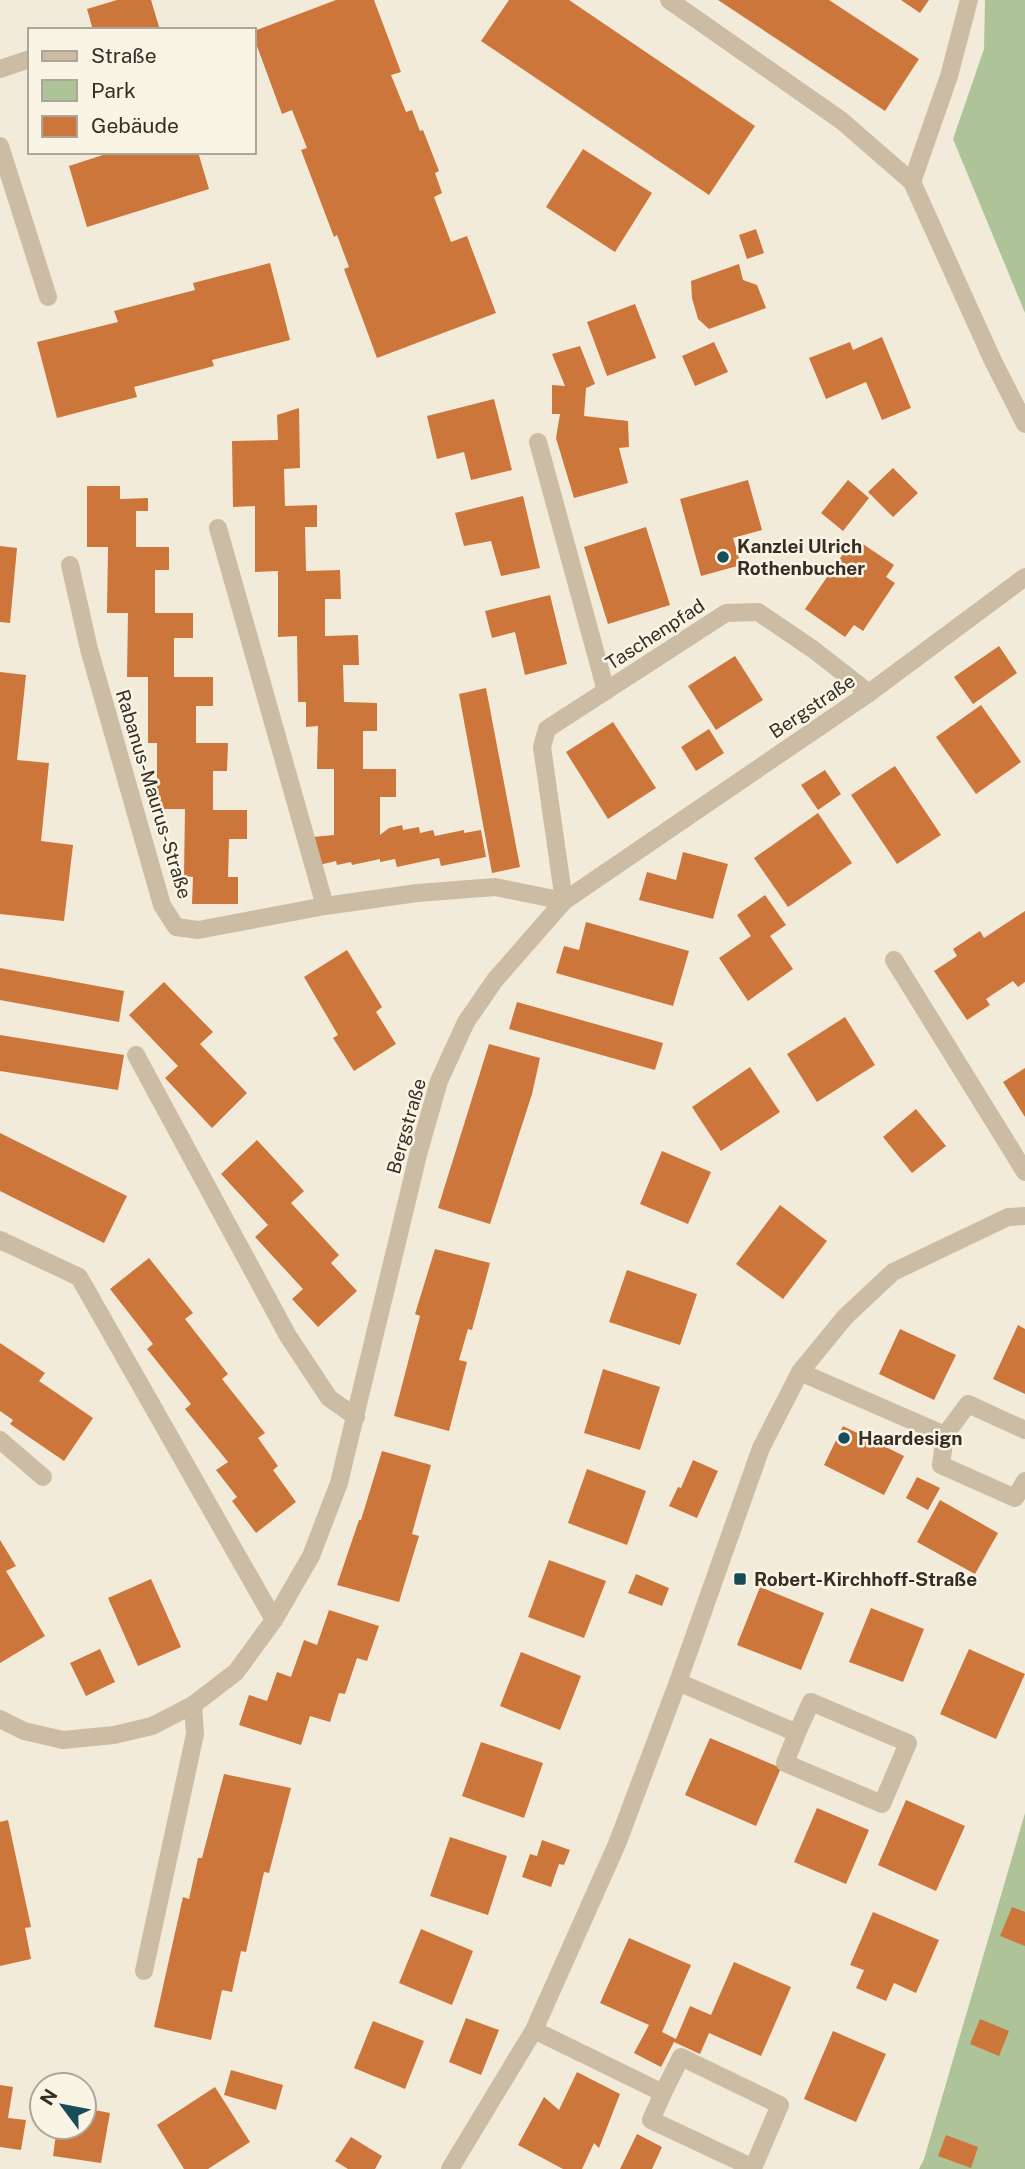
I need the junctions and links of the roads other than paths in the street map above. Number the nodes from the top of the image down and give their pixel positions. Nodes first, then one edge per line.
1 (669, 0) edge
2 (969, 0) edge
3 (28, 60) edge
4 (0, 69) edge
5 (0, 146) edge
6 (912, 182) junction
7 (48, 297) dead end
8 (1025, 424) edge
9 (538, 442) dead end
10 (218, 528) dead end
11 (70, 565) dead end
12 (1025, 577) edge
13 (606, 691) junction
14 (869, 693) junction
15 (564, 901) junction
16 (325, 906) junction
17 (894, 960) dead end
18 (136, 1055) dead end
19 (1025, 1171) edge
20 (1025, 1216) edge
21 (0, 1240) edge
22 (800, 1373) junction
23 (356, 1417) junction
24 (1025, 1430) edge
25 (945, 1435) junction
26 (0, 1440) edge
27 (43, 1477) dead end
28 (1025, 1480) edge
29 (274, 1620) junction
30 (678, 1682) junction
31 (192, 1705) junction
32 (0, 1719) edge
33 (797, 1733) junction
34 (144, 1971) dead end
35 (534, 2030) junction
36 (663, 2093) junction
37 (450, 2169) edge

1 - 6 street
2 - 6 street
3 - 4 street
5 - 7 street
6 - 8 street
9 - 13 street, Taschenpfad
10 - 16 street
11 - 16 street, Rabanus-Maurus-Straße
12 - 14 street, Bergstraße
13 - 14 street, Taschenpfad
13 - 15 street, Taschenpfad
14 - 15 street, Bergstraße
15 - 16 street, Rabanus-Maurus-Straße
15 - 23 street, Bergstraße
17 - 19 street
18 - 23 street
20 - 22 street
21 - 29 street
22 - 25 street
22 - 30 street
23 - 29 street, Bergstraße
24 - 25 street
25 - 28 street
26 - 27 street
29 - 31 street, Bergstraße
30 - 33 street
30 - 35 street
31 - 32 street, Bergstraße
31 - 34 street
33 - 33 street
35 - 36 street
35 - 37 street
36 - 36 street

